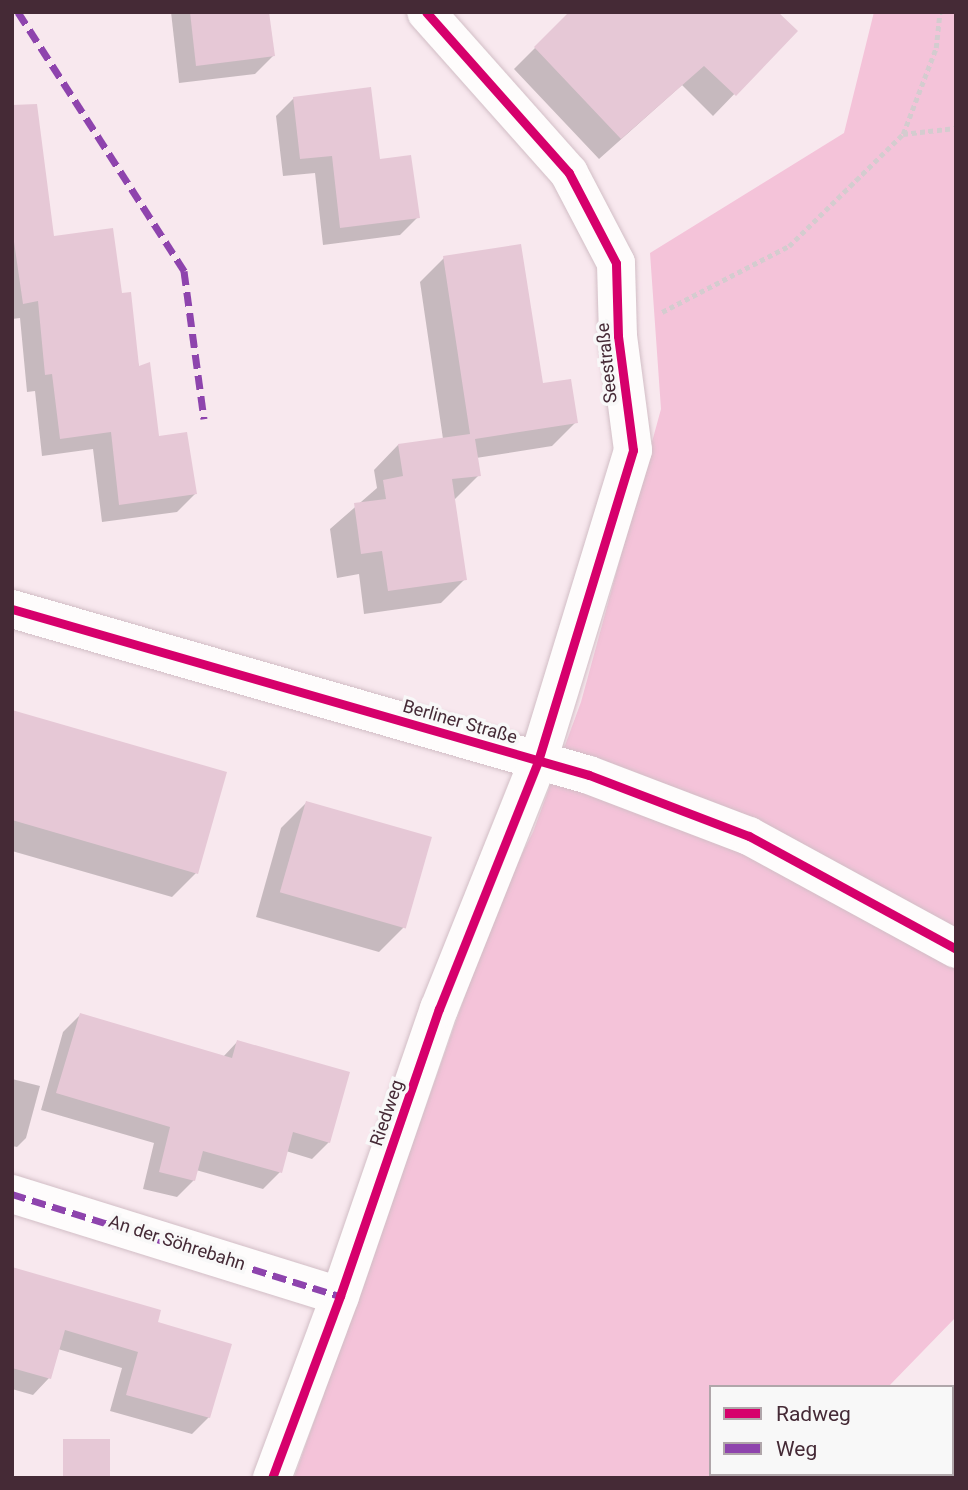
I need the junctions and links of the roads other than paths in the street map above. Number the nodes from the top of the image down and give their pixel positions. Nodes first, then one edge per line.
1 (426, 12) edge
2 (12, 610) edge
3 (538, 761) junction
4 (956, 949) edge
5 (12, 1194) edge
6 (340, 1296) junction
7 (272, 1478) edge

1 - 3 street, Seestraße
2 - 3 street, Berliner Straße
3 - 4 street, Berliner Straße
3 - 6 street, Riedweg
5 - 6 street, An der Söhrebahn
6 - 7 street, Riedweg

